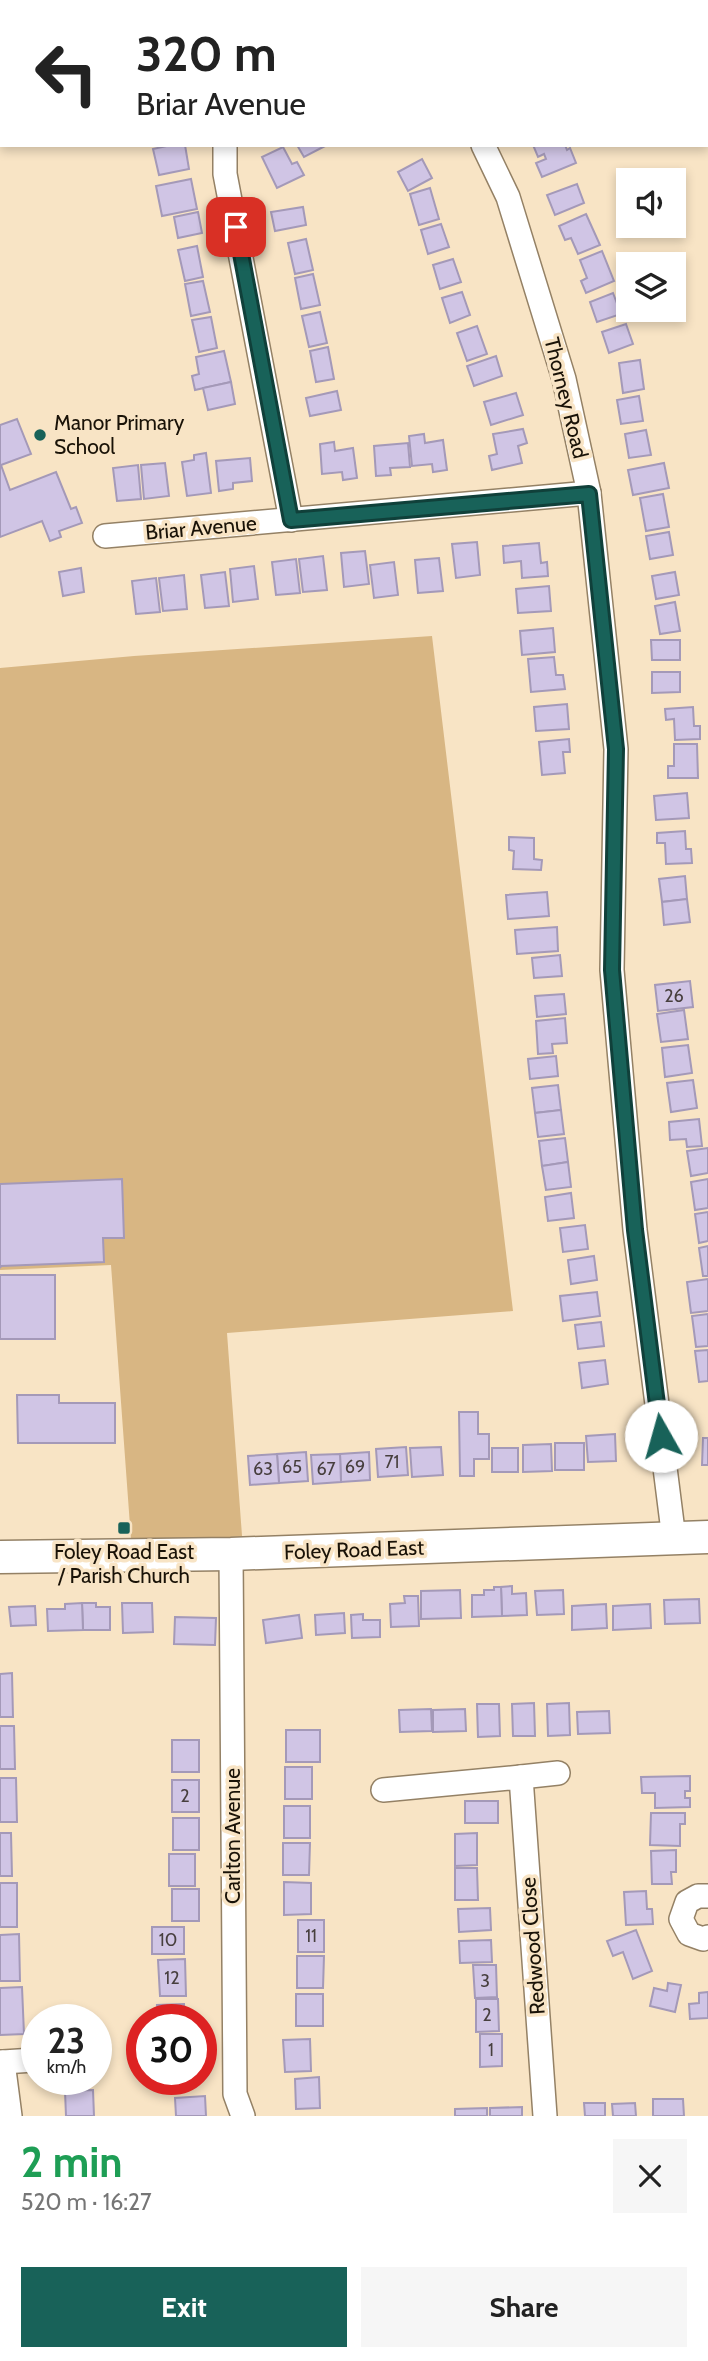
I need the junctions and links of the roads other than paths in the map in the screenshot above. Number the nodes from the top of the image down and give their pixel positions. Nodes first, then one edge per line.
1 (225, 147) edge
2 (484, 147) edge
3 (589, 494) junction
4 (291, 520) junction
5 (105, 536) dead end
6 (708, 1537) edge
7 (674, 1539) junction
8 (231, 1554) junction
9 (0, 1558) edge
10 (558, 1773) dead end
11 (521, 1776) junction
12 (383, 1790) dead end
13 (708, 1896) edge
14 (708, 1937) edge
15 (21, 2061) edge
16 (2, 2062) edge
17 (9, 2116) edge
18 (243, 2116) edge
19 (545, 2116) edge

1 - 4 street
2 - 3 street, Thorney Road
3 - 4 street, Briar Avenue
3 - 7 street, Thorney Road
4 - 5 street, Briar Avenue
6 - 7 main road, Foley Road East
7 - 8 main road, Foley Road East
8 - 9 main road, Foley Road East
8 - 18 street, Carlton Avenue
10 - 11 street
11 - 12 street
11 - 19 street, Redwood Close
13 - 14 street
15 - 16 street
16 - 17 street

